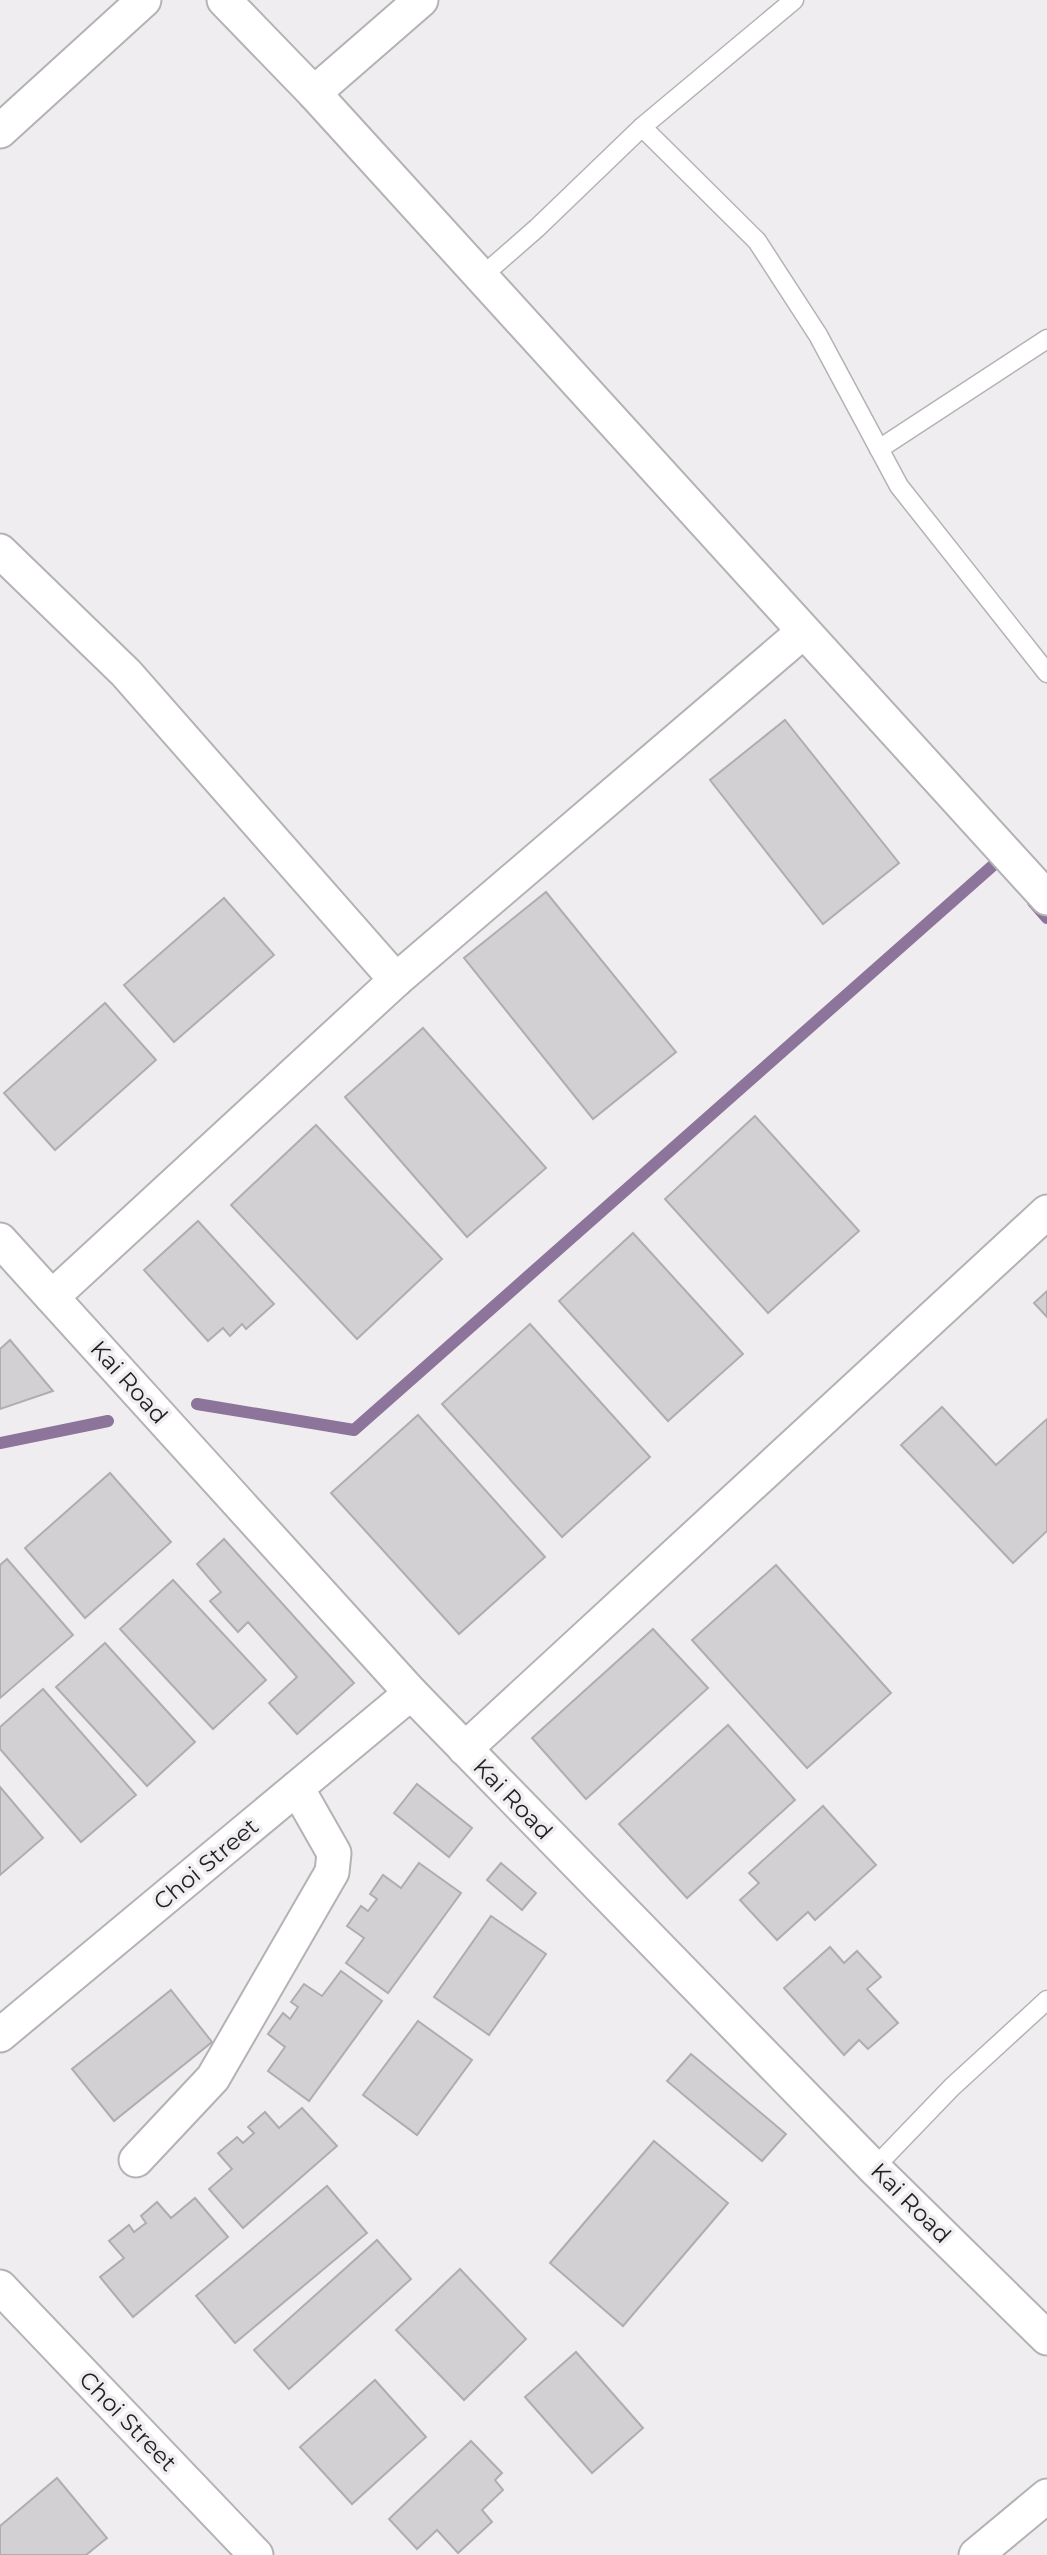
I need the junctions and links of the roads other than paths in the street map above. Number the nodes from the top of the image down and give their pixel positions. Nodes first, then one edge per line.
1 (144, 0) edge
2 (224, 0) edge
3 (421, 0) edge
4 (794, 0) edge
5 (314, 93) junction
6 (642, 127) junction
7 (0, 131) edge
8 (481, 277) junction
9 (1047, 339) edge
10 (879, 449) junction
11 (0, 551) edge
12 (803, 632) junction
13 (1047, 673) edge
14 (1047, 898) edge
15 (396, 979) junction
16 (1047, 1213) edge
17 (0, 1240) edge
18 (52, 1297) junction
19 (411, 1693) junction
20 (465, 1749) junction
21 (297, 1788) junction
22 (1047, 2000) edge
23 (0, 2035) edge
24 (136, 2160) dead end
25 (874, 2168) junction
26 (0, 2287) edge
27 (1047, 2338) edge
28 (1047, 2497) edge
29 (256, 2555) edge
30 (976, 2555) edge

1 - 7 street
2 - 5 street
3 - 5 street
4 - 6 lane
5 - 8 street
6 - 8 lane
6 - 10 lane
8 - 12 street
9 - 10 lane
10 - 13 lane
11 - 15 street
12 - 14 street
12 - 15 street
15 - 18 street
16 - 20 street
17 - 18 street, Kai Road
18 - 19 street, Kai Road
19 - 20 street, Kai Road
19 - 21 street, Choi Street
20 - 25 street, Kai Road
21 - 23 street, Choi Street
21 - 24 street
22 - 25 lane
25 - 27 street, Kai Road
26 - 29 street, Choi Street
28 - 30 street

